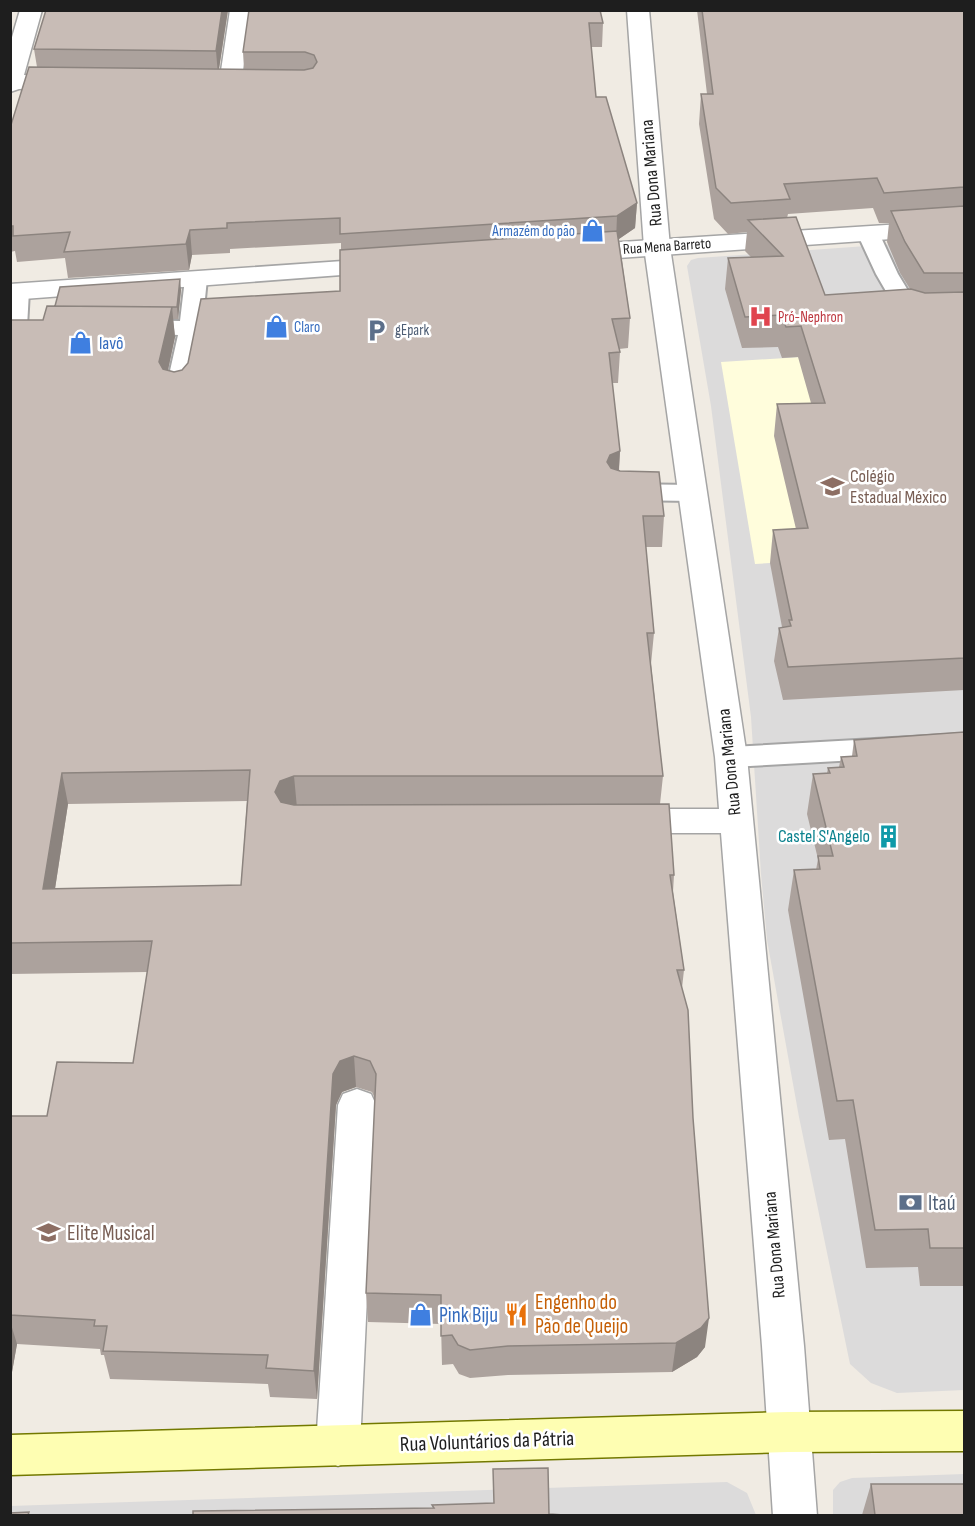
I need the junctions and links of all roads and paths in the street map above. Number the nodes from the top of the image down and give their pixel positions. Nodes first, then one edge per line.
1 (31, 10) edge
2 (241, 10) edge
3 (638, 10) edge
4 (92, 83) edge
5 (11, 84) edge
6 (207, 84) edge
7 (964, 227) edge
8 (868, 233) junction
9 (657, 247) junction
10 (546, 255) edge
11 (406, 264) edge
12 (196, 279) junction
13 (14, 292) edge
14 (964, 314) edge
15 (13, 327) edge
16 (39, 327) edge
17 (109, 327) edge
18 (191, 328) junction
19 (177, 393) edge
20 (619, 492) edge
21 (693, 493) junction
22 (964, 744) edge
23 (731, 757) junction
24 (595, 821) edge
25 (736, 821) junction
26 (357, 1105) dead end
27 (964, 1431) edge
28 (788, 1432) junction
29 (338, 1446) junction
30 (10, 1455) edge
31 (795, 1515) edge

1 - 5 street
2 - 6 street
3 - 9 street, Rua Dona Mariana
4 - 5 street
7 - 8 street, Rua Mena Barreto
8 - 9 street, Rua Mena Barreto
8 - 14 lane
9 - 10 street, Rua Mena Barreto
9 - 21 street, Rua Dona Mariana
11 - 12 street
12 - 13 street
12 - 18 lane
13 - 15 lane
15 - 16 lane
17 - 18 lane
18 - 19 lane
20 - 21 lane
21 - 23 street, Rua Dona Mariana
22 - 23 lane
23 - 25 street, Rua Dona Mariana
24 - 25 street
25 - 28 street, Rua Dona Mariana
26 - 29 street
27 - 28 main road, Rua Voluntários da Pátria
28 - 29 main road, Rua Voluntários da Pátria
28 - 31 street, Rua Dona Mariana
29 - 30 main road, Rua Voluntários da Pátria

